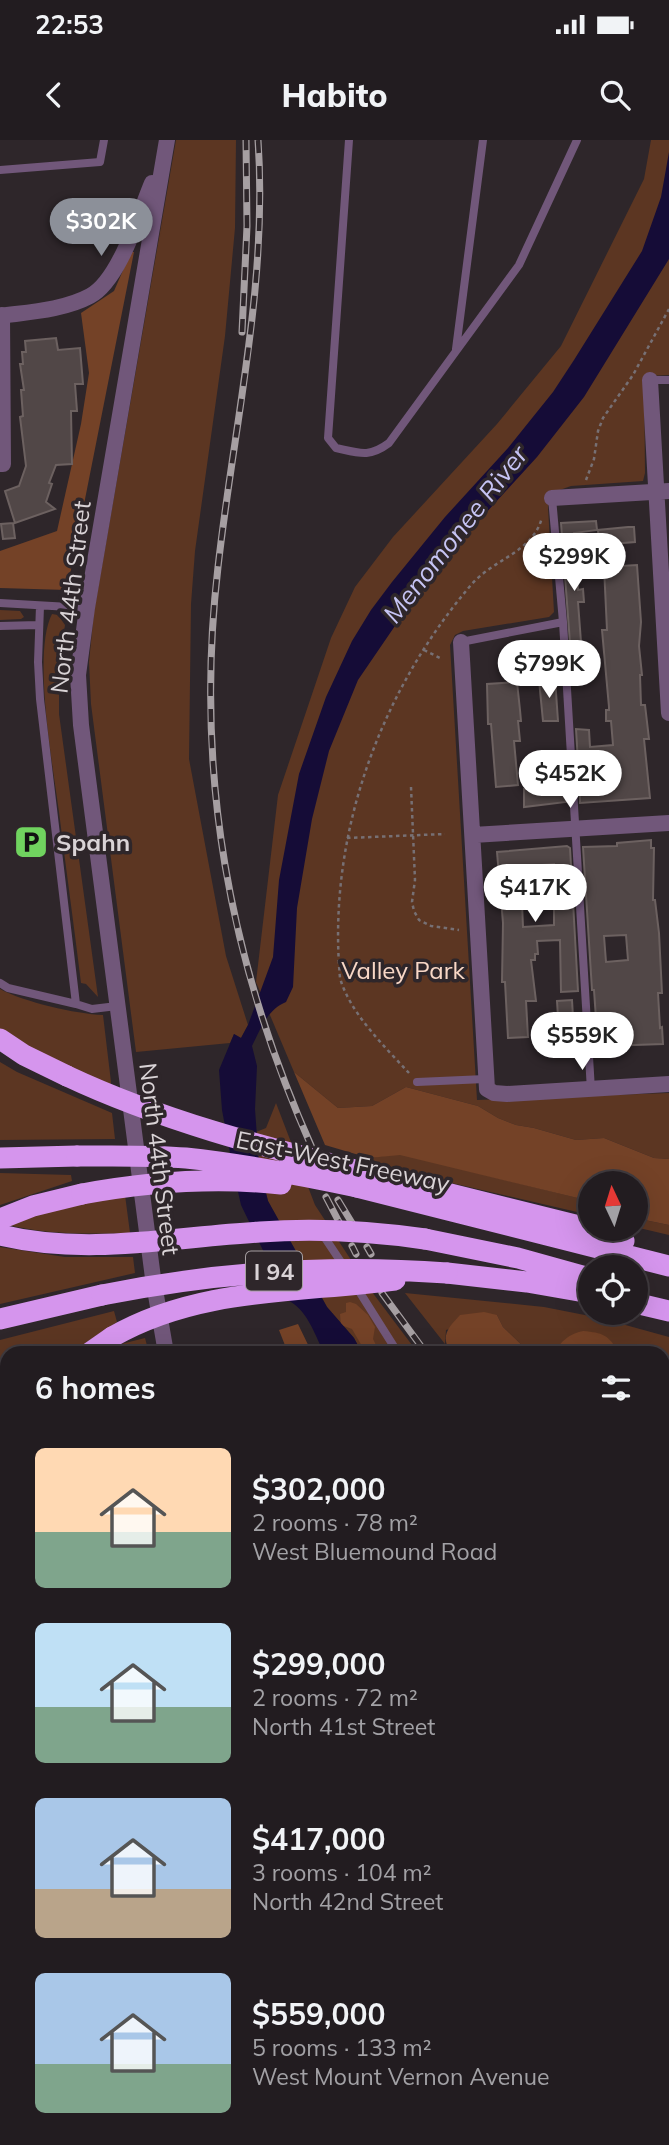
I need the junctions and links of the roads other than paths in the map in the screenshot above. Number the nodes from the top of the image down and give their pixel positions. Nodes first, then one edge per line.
1 (104, 140) edge
2 (167, 140) edge
3 (349, 140) edge
4 (483, 140) edge
5 (577, 140) edge
6 (163, 159) junction
7 (0, 170) edge
8 (1, 316) edge
9 (455, 352) junction
10 (650, 380) joint
11 (669, 380) edge
12 (2, 464) edge
13 (663, 491) edge
14 (552, 498) joint
15 (0, 603) edge
16 (40, 606) junction
17 (87, 608) junction
18 (563, 622) junction
19 (38, 625) junction
20 (0, 626) edge
21 (461, 642) joint
22 (669, 713) edge
23 (669, 823) edge
24 (575, 829) junction
25 (473, 835) junction
26 (0, 983) edge
27 (76, 1004) junction
28 (118, 1006) junction
29 (0, 1039) edge
30 (417, 1082) road end
31 (486, 1084) junction
32 (669, 1084) edge
33 (591, 1090) junction
34 (0, 1158) edge
35 (357, 1188) junction
36 (0, 1219) edge
37 (315, 1224) dead end
38 (0, 1235) edge
39 (669, 1257) edge
40 (669, 1266) edge
41 (447, 1273) junction
42 (578, 1275) edge
43 (578, 1291) edge
44 (648, 1302) edge
45 (665, 1310) edge
46 (0, 1319) edge
47 (100, 1346) edge
48 (165, 1346) edge
49 (393, 1346) edge

1 - 7 lane
2 - 6 street, North 44th Street
3 - 9 lane
4 - 9 lane
5 - 9 lane
6 - 8 street
6 - 17 street, North 44th Street
8 - 12 street
10 - 11 lane
10 - 13 street
13 - 14 street
13 - 22 street
14 - 18 lane
15 - 16 lane
16 - 17 lane
16 - 19 lane
17 - 28 street, North 44th Street
18 - 21 lane
18 - 24 lane
19 - 20 lane
19 - 27 lane
21 - 25 street
23 - 24 street
24 - 25 street
24 - 33 lane
25 - 31 street
26 - 27 lane
27 - 28 lane
28 - 48 street, North 44th Street
29 - 39 highway, bridge
30 - 31 lane
31 - 33 street
32 - 33 street
34 - 35 highway, East-West Freeway, bridge
35 - 36 highway, bridge
35 - 40 highway, East-West Freeway
37 - 49 lane
38 - 42 highway, bridge
41 - 43 highway, I 94
41 - 46 highway, I 94, bridge
41 - 47 highway, bridge
44 - 45 highway

